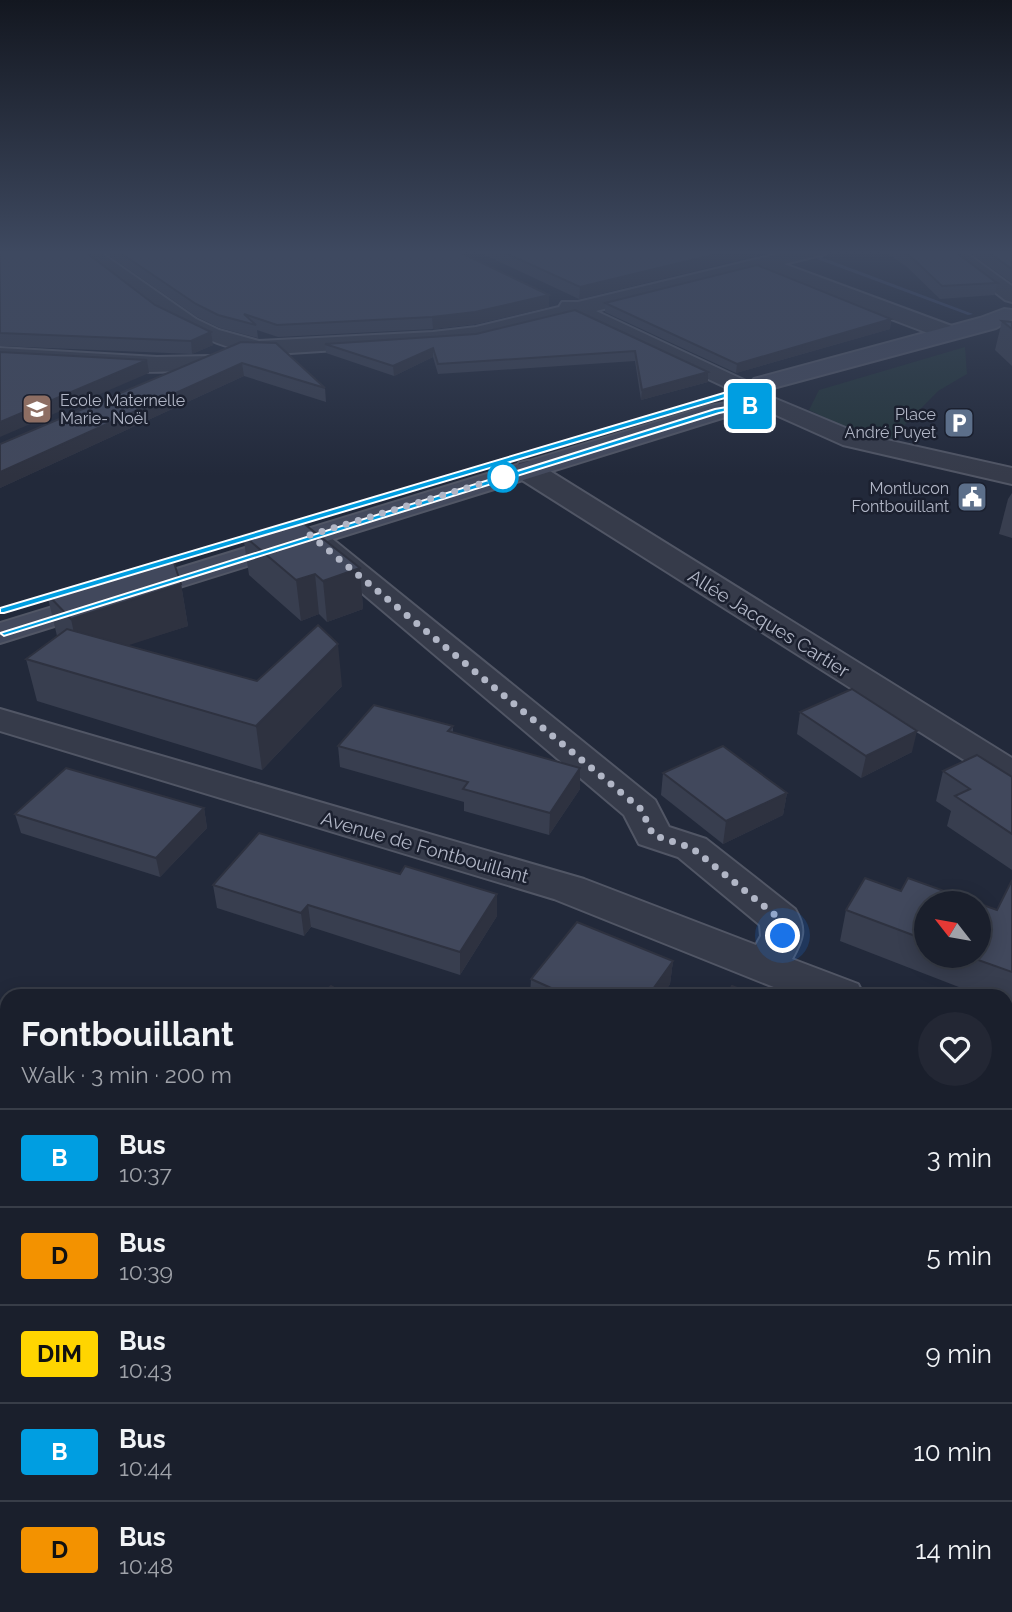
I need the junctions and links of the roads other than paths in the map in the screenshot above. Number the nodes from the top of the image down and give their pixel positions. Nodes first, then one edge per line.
1 (192, 325) edge
2 (513, 325) edge
3 (609, 325) edge
4 (931, 325) edge
5 (979, 325) edge
6 (996, 325) edge
7 (949, 332) junction
8 (236, 346) junction
9 (0, 355) edge
10 (758, 395) junction
11 (528, 469) junction
12 (1012, 476) edge
13 (310, 535) junction
14 (0, 611) edge
15 (0, 634) edge
16 (0, 720) edge
17 (1012, 774) edge
18 (766, 965) junction
19 (825, 989) edge

1 - 8 street
2 - 8 street
3 - 10 street
4 - 7 street
5 - 7 main road
6 - 10 main road
7 - 10 main road
8 - 9 street
10 - 11 main road
10 - 12 street
10 - 14 main road
11 - 13 main road
11 - 17 street, Allée Jacques Cartier
13 - 15 main road
13 - 18 street
16 - 18 street, Avenue de Fontbouillant
18 - 19 street, Avenue de Fontbouillant

